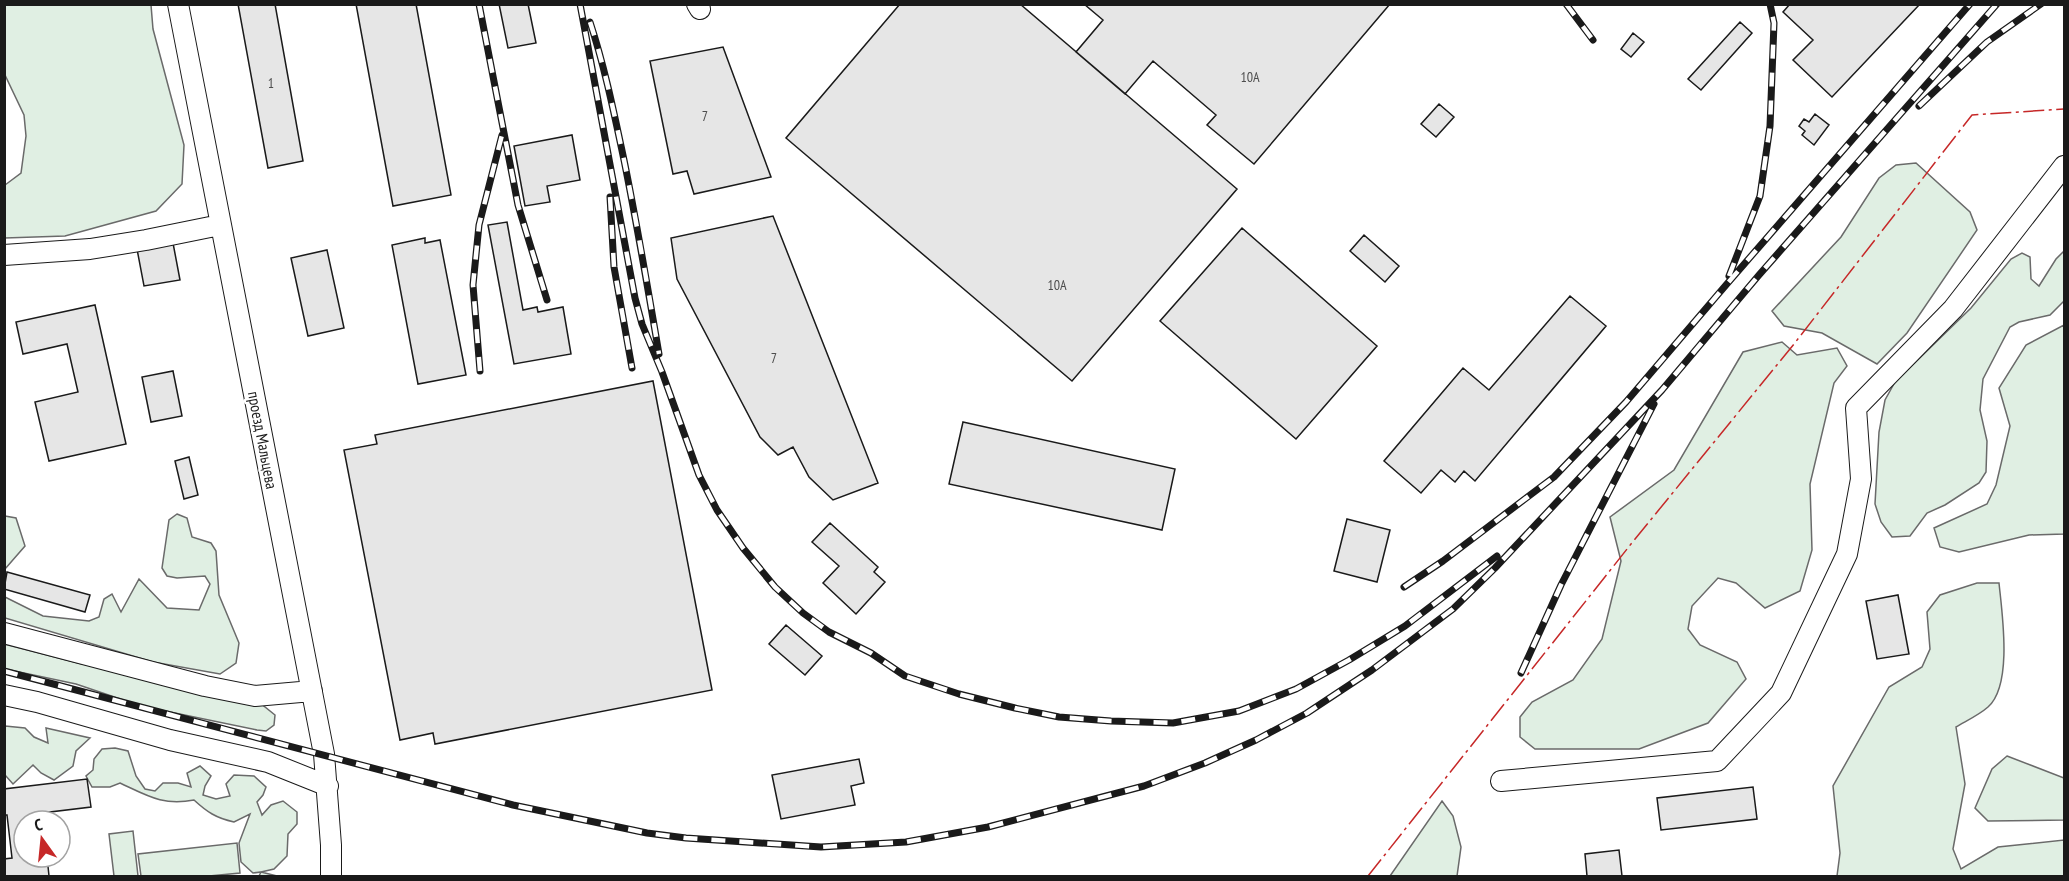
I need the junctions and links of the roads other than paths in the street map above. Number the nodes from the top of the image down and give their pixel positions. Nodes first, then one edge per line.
1 (178, 4) edge
2 (2064, 166) edge
3 (220, 225) junction
4 (4, 255) edge
5 (4, 633) edge
6 (312, 691) junction
7 (4, 695) edge
8 (1501, 781) dead end
9 (327, 786) junction
10 (331, 876) edge

1 - 3 street, проезд Мальцева
2 - 8 street
3 - 4 street
3 - 6 street, проезд Мальцева
5 - 6 street
6 - 9 street, проезд Мальцева
7 - 9 street
9 - 10 street, проезд Мальцева

